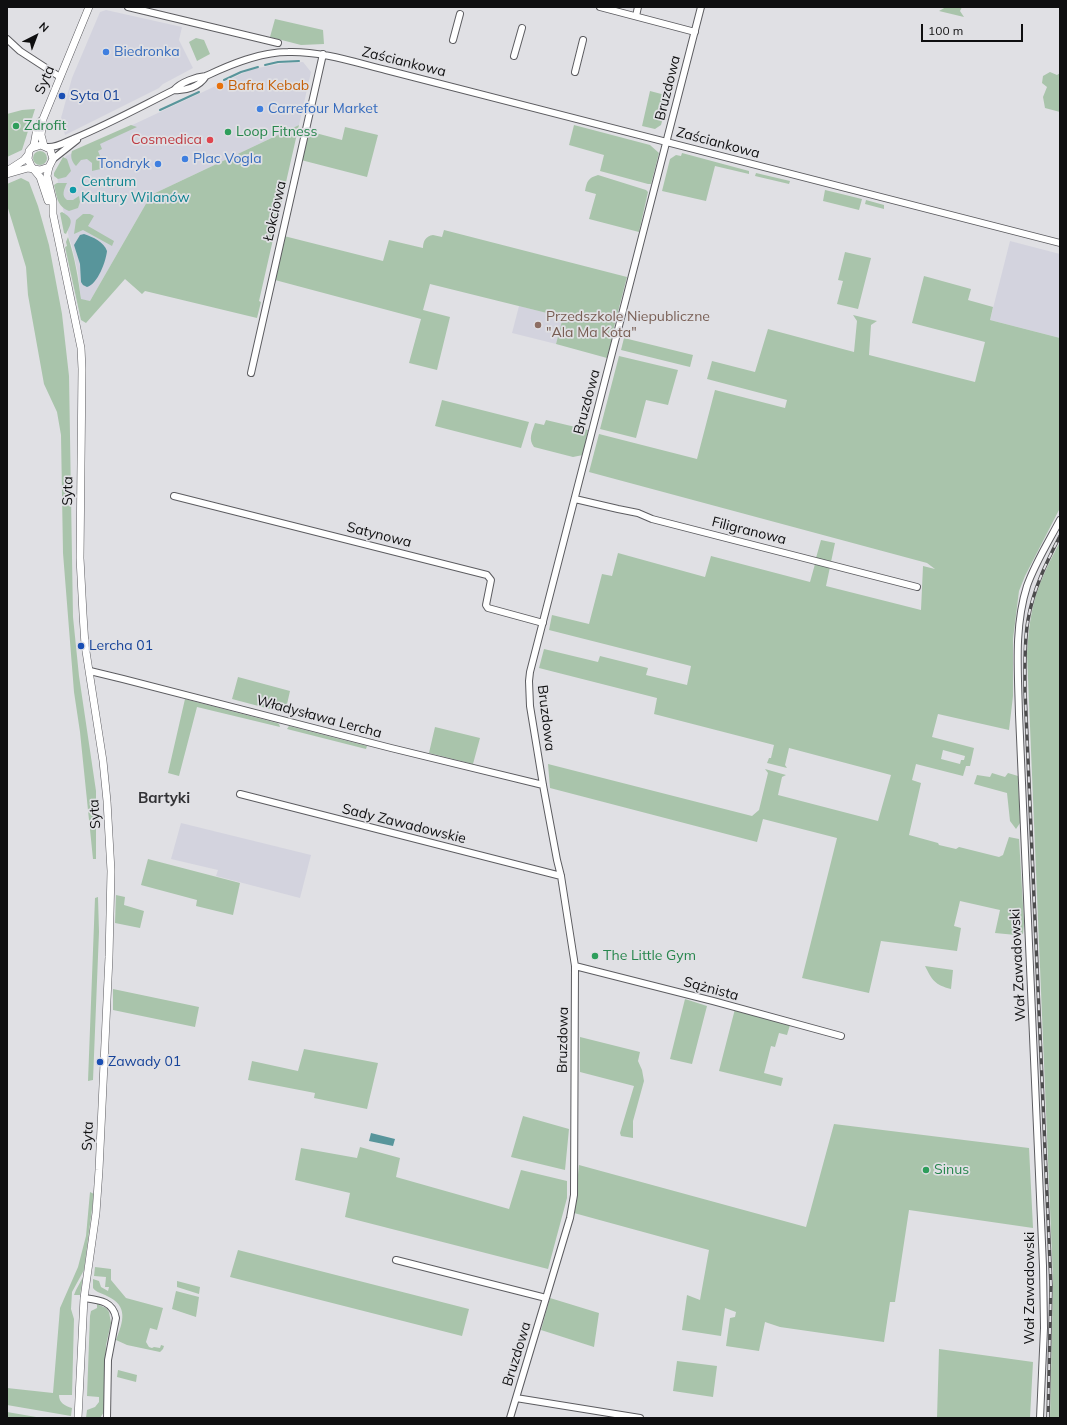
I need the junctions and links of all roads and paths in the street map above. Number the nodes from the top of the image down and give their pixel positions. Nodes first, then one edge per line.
1 (89, 7) edge
2 (128, 7) edge
3 (600, 7) edge
4 (638, 7) edge
5 (701, 7) edge
6 (460, 14) dead end
7 (636, 16) junction
8 (522, 28) dead end
9 (695, 32) junction
10 (7, 39) edge
11 (453, 40) dead end
12 (583, 40) dead end
13 (278, 43) dead end
14 (323, 54) junction
15 (514, 56) dead end
16 (575, 72) dead end
17 (60, 77) junction
18 (43, 119) junction
19 (85, 135) junction
20 (666, 142) junction
21 (46, 146) junction
22 (30, 152) junction
23 (52, 159) junction
24 (49, 166) junction
25 (34, 168) junction
26 (7, 173) edge
27 (53, 211) junction
28 (1060, 243) edge
29 (251, 373) dead end
30 (174, 496) dead end
31 (575, 499) junction
32 (1060, 520) edge
33 (917, 587) dead end
34 (543, 623) junction
35 (90, 672) junction
36 (543, 785) junction
37 (240, 794) dead end
38 (562, 876) junction
39 (575, 966) junction
40 (841, 1036) dead end
41 (396, 1260) dead end
42 (84, 1298) junction
43 (546, 1298) junction
44 (516, 1398) junction
45 (78, 1418) edge
46 (108, 1418) edge
47 (510, 1418) edge
48 (640, 1418) edge
49 (1040, 1418) edge

1 - 17 street, Syta
2 - 13 street
3 - 7 street
4 - 7 street
5 - 9 street, Bruzdowa
6 - 11 street
7 - 9 street
8 - 15 street
9 - 20 street, Bruzdowa
10 - 17 street
12 - 16 street
14 - 19 street, Zaściankowa
14 - 20 street, Zaściankowa
14 - 29 street, Łokciowa
17 - 18 street, Syta
18 - 21 street, Syta
18 - 22 street, Syta
19 - 21 street
19 - 23 street
20 - 28 street, Zaściankowa
20 - 31 street, Bruzdowa
21 - 22 street
21 - 23 street
22 - 25 street
22 - 26 street
23 - 24 street
24 - 25 street
24 - 27 street, Syta
25 - 26 street
25 - 27 street, Syta
27 - 35 street, Syta
30 - 34 street, Satynowa
31 - 33 street, Filigranowa
31 - 34 street, Bruzdowa
32 - 49 street, Wał Zawadowski
34 - 36 street, Bruzdowa
35 - 36 street, Władysława Lercha
35 - 42 street, Syta
36 - 38 street, Bruzdowa
37 - 38 street, Sady Zawadowskie
38 - 39 street, Bruzdowa
39 - 40 street, Sążnista
39 - 43 street, Bruzdowa
41 - 43 street
42 - 45 street, Syta
42 - 46 street
43 - 44 street, Bruzdowa
44 - 47 street, Bruzdowa
44 - 48 street

